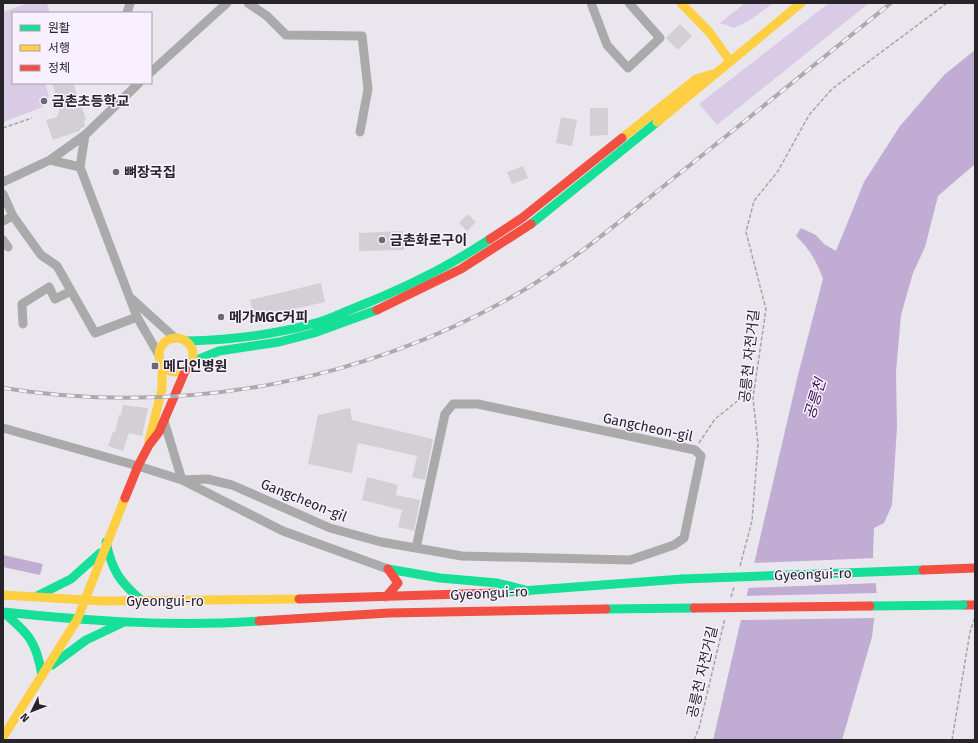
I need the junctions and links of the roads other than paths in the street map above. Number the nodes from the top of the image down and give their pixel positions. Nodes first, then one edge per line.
1 (227, 3) edge
2 (248, 3) edge
3 (590, 3) edge
4 (629, 3) edge
5 (681, 3) edge
6 (802, 3) edge
7 (730, 61) junction
8 (152, 71) edge
9 (716, 73) junction
10 (138, 84) edge
11 (360, 132) dead end
12 (85, 135) junction
13 (48, 161) junction
14 (80, 167) junction
15 (3, 182) edge
16 (3, 194) edge
17 (13, 216) junction
18 (3, 221) edge
19 (72, 291) junction
20 (129, 297) junction
21 (138, 317) junction
22 (23, 324) dead end
23 (176, 338) junction
24 (186, 341) junction
25 (159, 355) junction
26 (162, 366) junction
27 (189, 366) junction
28 (164, 420) junction
29 (3, 428) edge
30 (149, 445) junction
31 (138, 466) junction
32 (182, 480) junction
33 (106, 542) junction
34 (416, 548) junction
35 (103, 551) junction
36 (975, 568) edge
37 (388, 569) junction
38 (529, 591) junction
39 (3, 595) edge
40 (36, 597) junction
41 (386, 597) junction
42 (84, 599) junction
43 (142, 601) junction
44 (975, 606) edge
45 (3, 612) edge
46 (77, 620) junction
47 (124, 622) junction
48 (44, 672) junction
49 (3, 737) edge

1 - 8 street
2 - 11 street
3 - 4 street
5 - 7 main road
6 - 7 main road
7 - 9 main road
9 - 24 main road
9 - 27 main road
10 - 12 street
12 - 13 street
12 - 14 street
13 - 14 street
13 - 15 street
14 - 20 street
16 - 17 street
17 - 18 street
17 - 19 street
19 - 21 street
19 - 22 street
20 - 21 street
20 - 23 street
21 - 25 street
23 - 24 main road
23 - 25 main road
24 - 27 main road
25 - 26 main road
26 - 27 main road
26 - 30 main road
27 - 28 main road
28 - 30 main road
28 - 32 street
29 - 31 street
30 - 31 main road
31 - 32 street
31 - 33 main road
32 - 34 street, Gangcheon-gil
32 - 37 street
33 - 35 main road
33 - 43 main road
34 - 34 street, Gangcheon-gil
35 - 40 main road
35 - 42 main road
36 - 38 main road, Gyeongui-ro, bridge
37 - 38 main road
37 - 41 main road
38 - 41 main road, Gyeongui-ro
39 - 40 main road, Gyeongui-ro
40 - 42 main road, Gyeongui-ro
41 - 43 main road, Gyeongui-ro
42 - 43 main road, Gyeongui-ro
42 - 46 main road
44 - 47 main road, Gyeongui-ro, bridge
45 - 46 main road, Gyeongui-ro
45 - 48 main road
46 - 47 main road, Gyeongui-ro
46 - 48 main road
47 - 48 main road
48 - 49 main road

